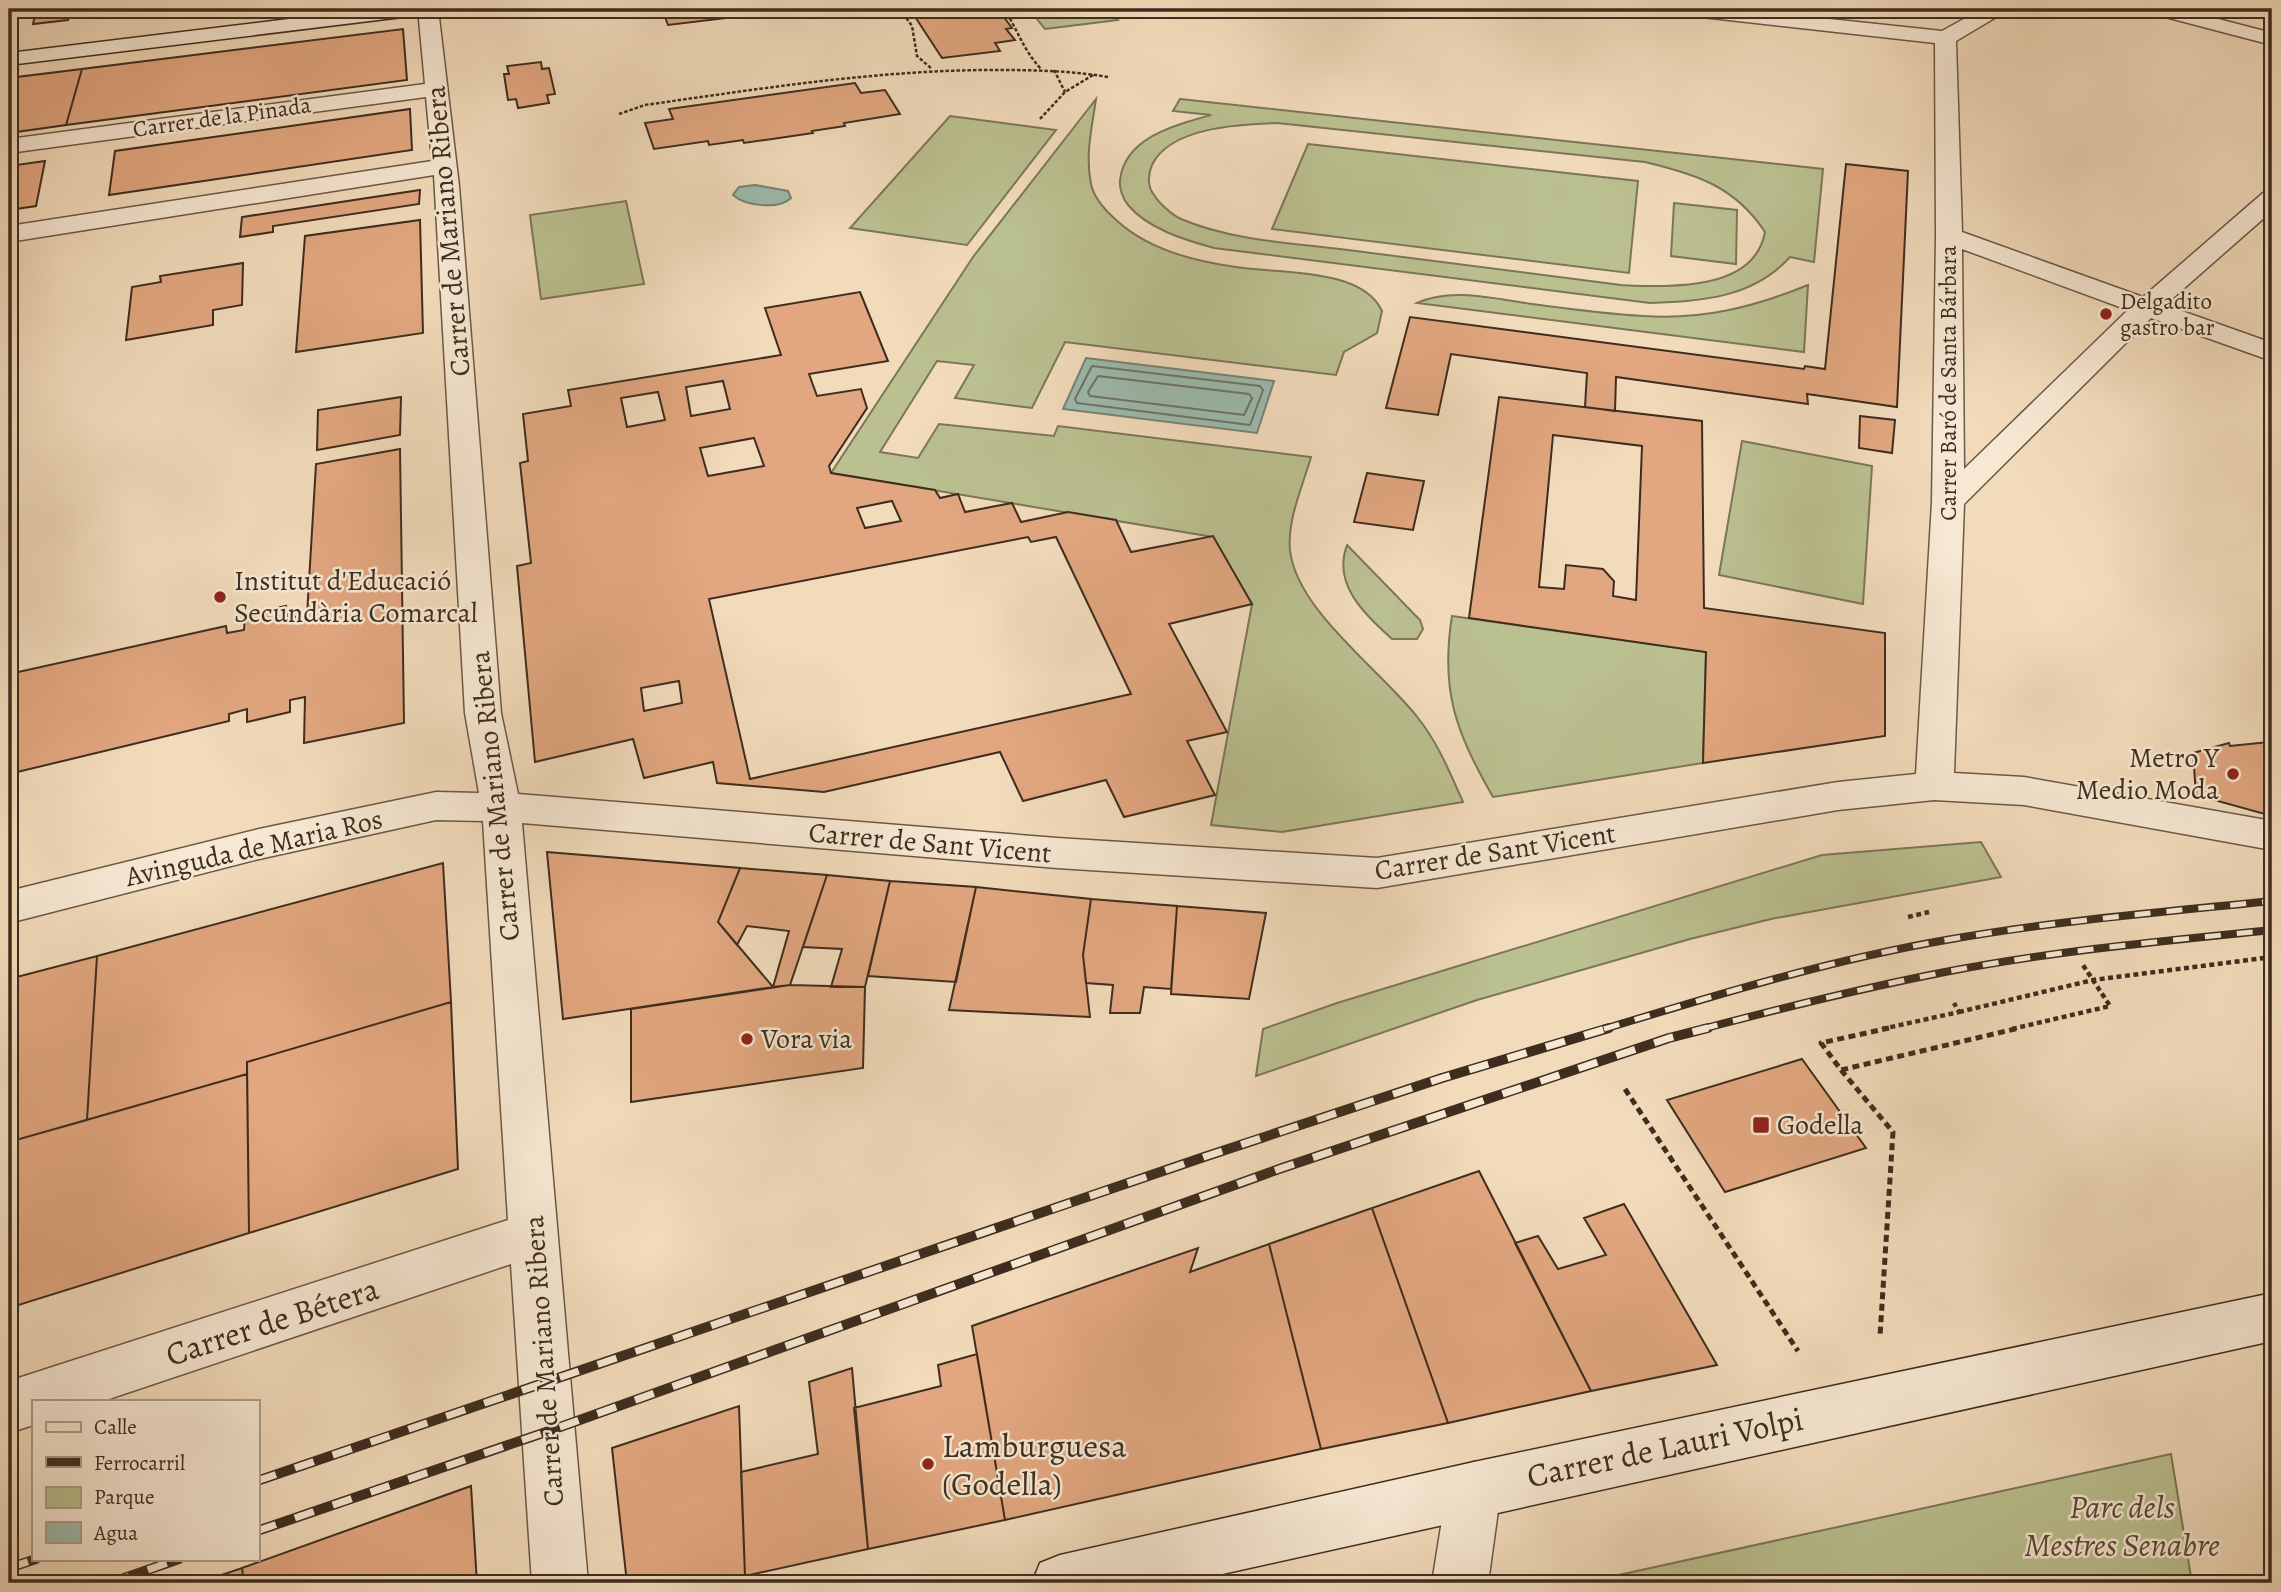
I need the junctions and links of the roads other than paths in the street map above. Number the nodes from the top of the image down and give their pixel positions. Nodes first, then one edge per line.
1 (317, 9) edge
2 (419, 9) edge
3 (428, 9) edge
4 (1684, 9) edge
5 (1996, 9) edge
6 (2157, 9) edge
7 (1945, 37) junction
8 (2272, 39) edge
9 (9, 46) edge
10 (9, 59) edge
11 (436, 89) junction
12 (9, 146) edge
13 (445, 166) junction
14 (2272, 198) edge
15 (9, 233) edge
16 (1949, 236) junction
17 (2146, 307) junction
18 (2272, 353) edge
19 (1948, 502) junction
20 (1934, 786) junction
21 (501, 807) junction
22 (2272, 836) edge
23 (9, 907) edge
24 (534, 1234) junction
25 (2272, 1317) edge
26 (32, 1400) edge
27 (33, 1400) edge
28 (9, 1408) edge
29 (1474, 1489) junction
30 (561, 1583) edge
31 (1060, 1583) edge
32 (1460, 1583) edge

1 - 9 street
2 - 10 street
3 - 11 street, Carrer de Mariano Ribera
4 - 7 street
5 - 7 street
6 - 8 street
7 - 16 street, Carrer Baró de Santa Bárbara
11 - 12 street, Carrer de la Pinada
11 - 13 street, Carrer de Mariano Ribera
13 - 15 street
13 - 21 street, Carrer de Mariano Ribera
14 - 17 street
16 - 17 street
16 - 19 street, Carrer Baró de Santa Bárbara
17 - 18 street
17 - 19 street
19 - 20 street, Carrer Baró de Santa Bárbara
20 - 21 street, Carrer de Sant Vicent
20 - 22 street, Carrer de Sant Vicent
21 - 23 street, Avinguda de Maria Ros
21 - 24 street, Carrer de Mariano Ribera
24 - 27 street, Carrer de Bétera
24 - 30 street, Carrer de Mariano Ribera
25 - 29 street, Carrer de Lauri Volpi
26 - 28 street, Carrer de Bétera
29 - 31 street, Carrer de Lauri Volpi
29 - 32 street

